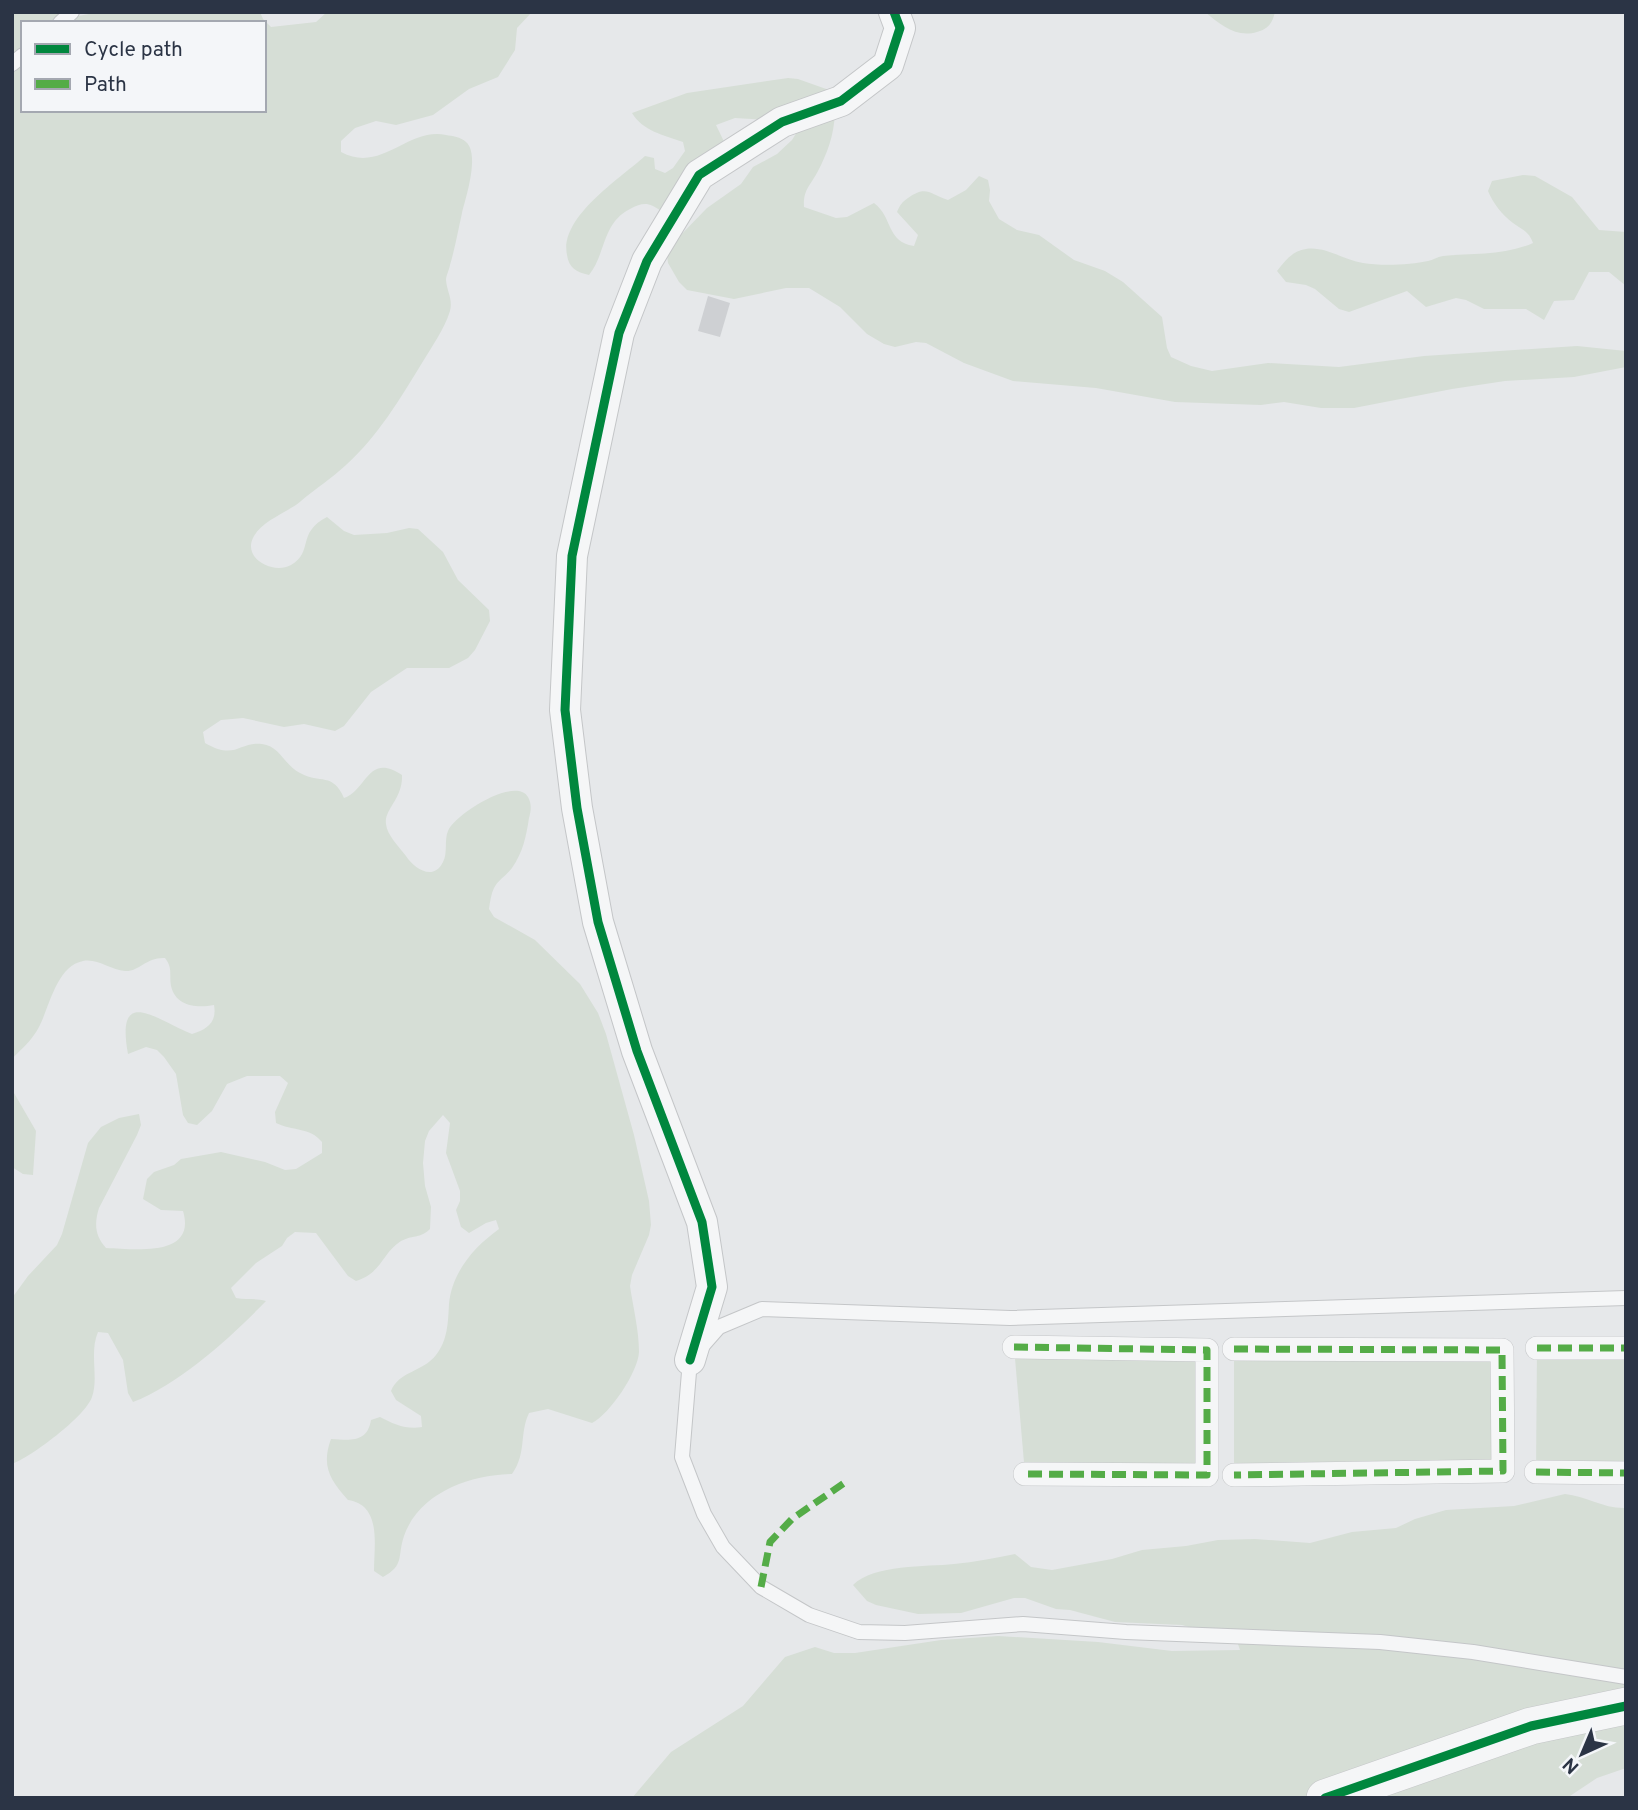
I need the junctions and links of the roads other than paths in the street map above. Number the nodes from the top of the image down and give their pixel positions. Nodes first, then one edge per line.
1 (894, 12) edge
2 (1626, 1298) edge
3 (1014, 1347) dead end
4 (1537, 1348) dead end
5 (1626, 1348) edge
6 (1234, 1349) dead end
7 (690, 1360) junction
8 (1536, 1472) dead end
9 (1626, 1473) edge
10 (1025, 1475) dead end
11 (1234, 1475) dead end
12 (1626, 1677) edge
13 (1626, 1706) edge
14 (1325, 1798) edge

1 - 7 street
2 - 7 lane
3 - 10 street
4 - 5 street
6 - 11 street
7 - 12 lane
8 - 9 street
13 - 14 street

